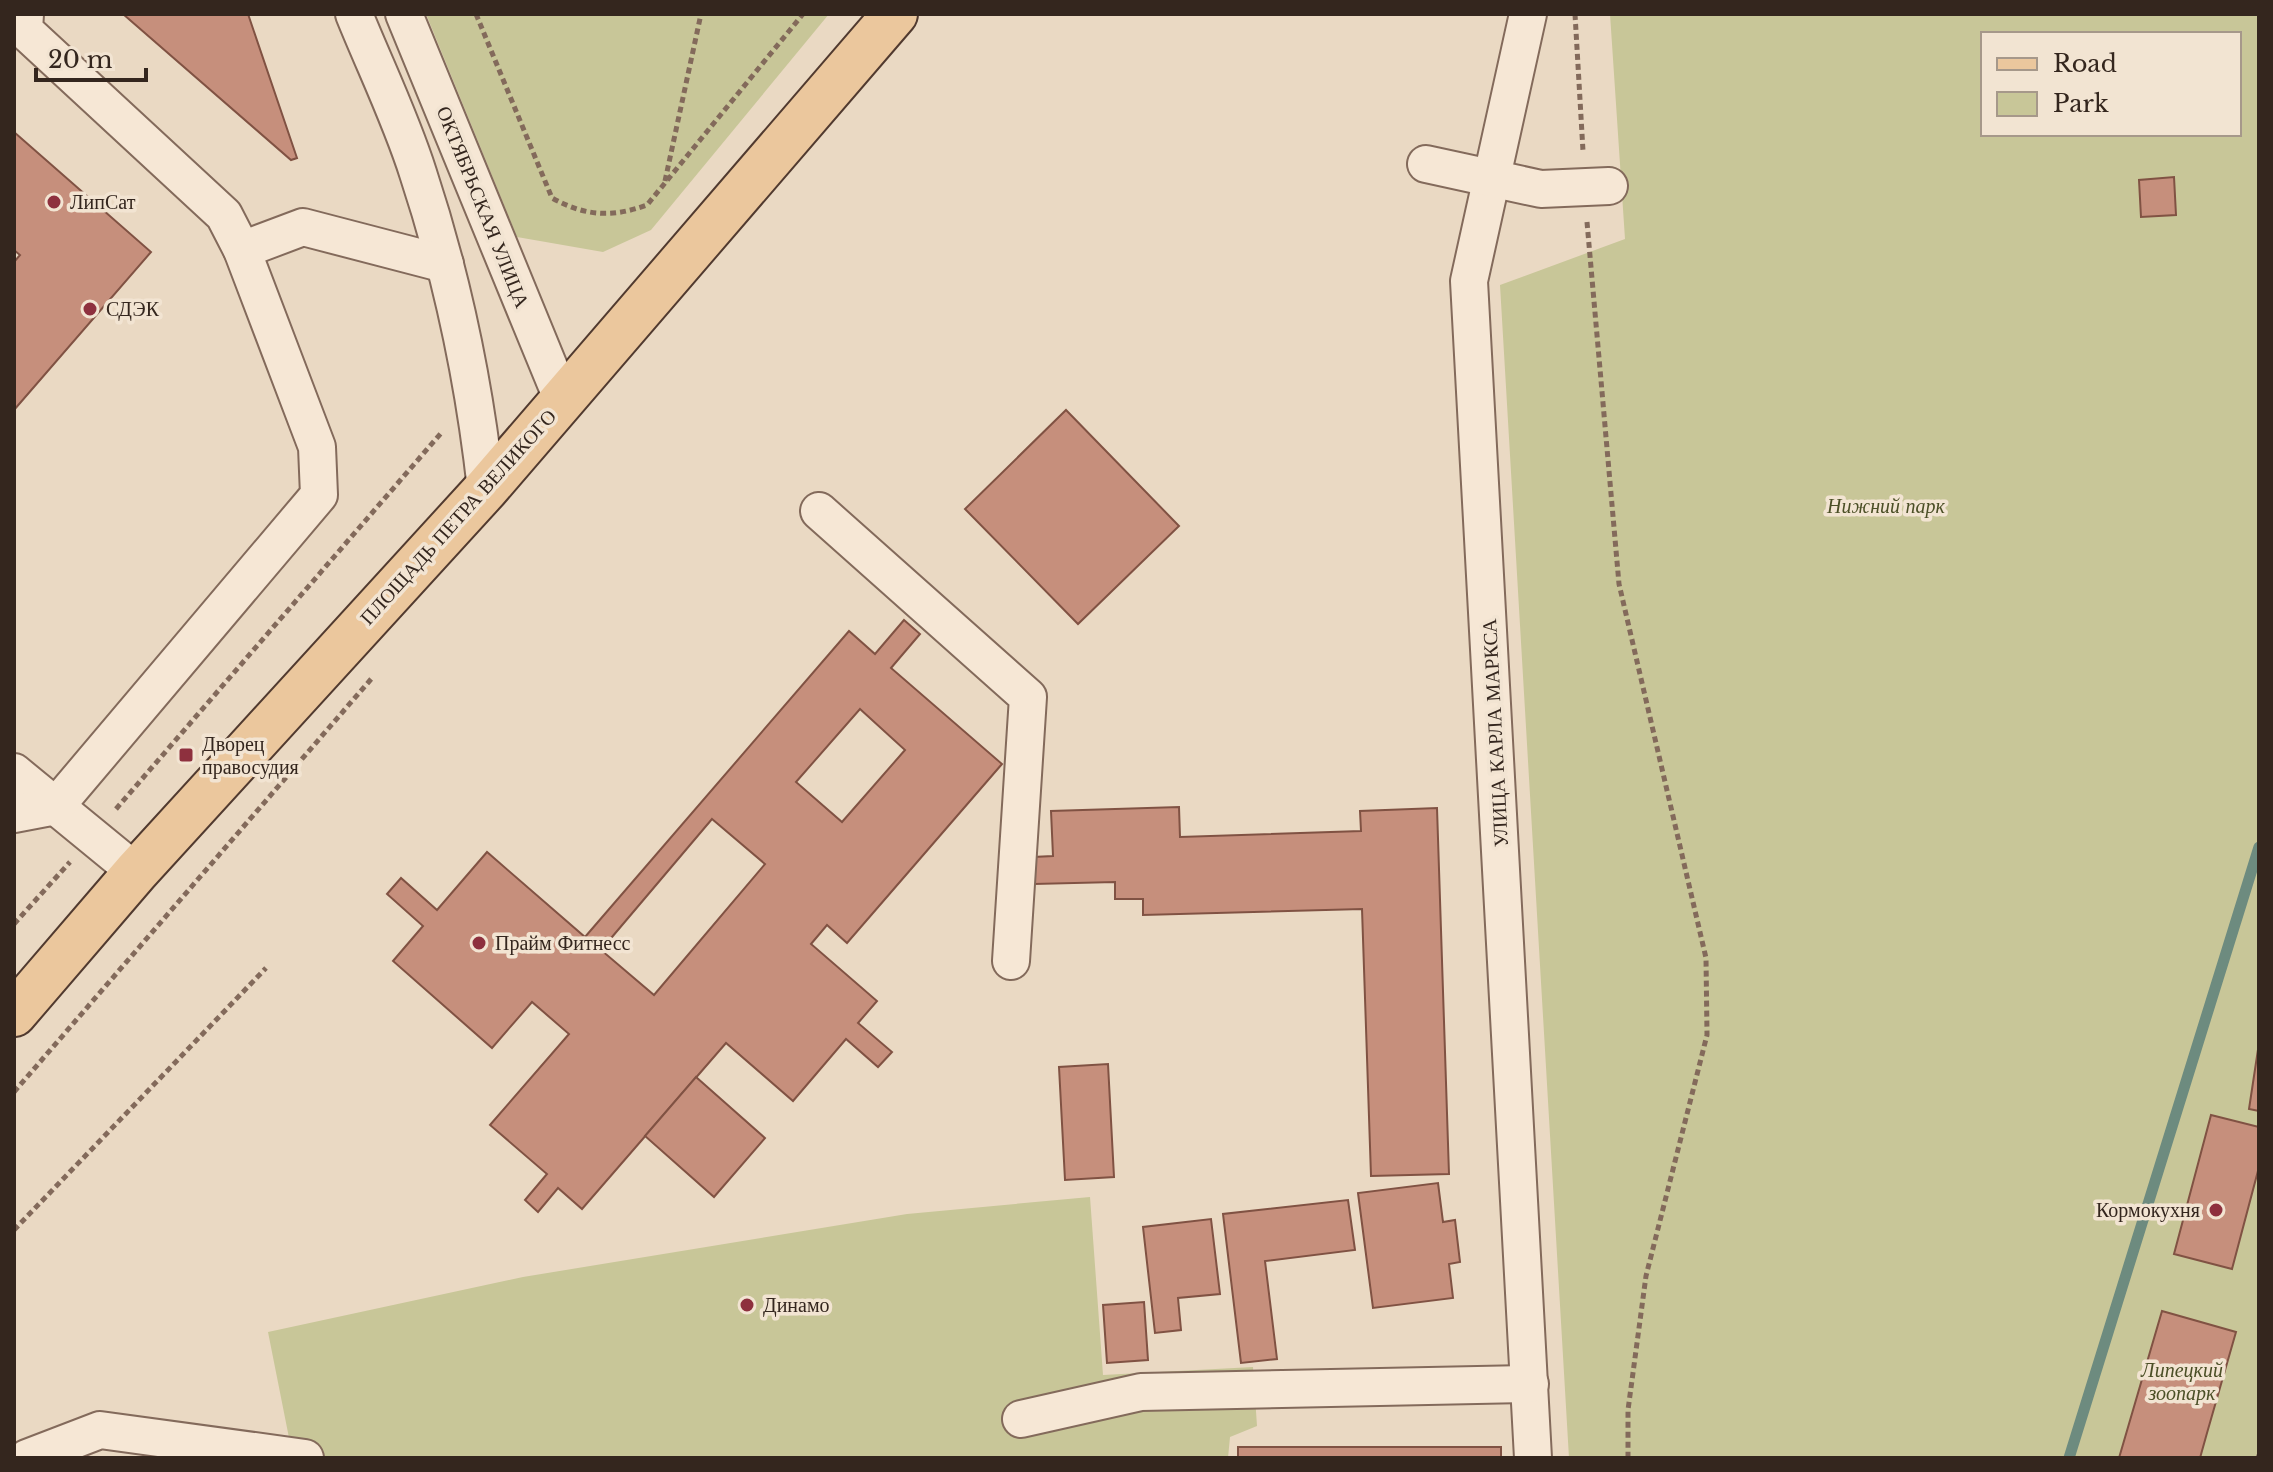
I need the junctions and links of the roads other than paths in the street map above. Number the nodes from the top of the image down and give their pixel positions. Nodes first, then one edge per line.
1 (25, 14) edge
2 (354, 14) edge
3 (404, 14) edge
4 (895, 14) edge
5 (1528, 14) edge
6 (458, 147) junction
7 (1426, 164) dead end
8 (417, 169) junction
9 (1492, 176) junction
10 (1609, 186) dead end
11 (242, 250) junction
12 (445, 264) junction
13 (563, 401) junction
14 (486, 489) junction
15 (819, 511) dead end
16 (14, 772) edge
17 (56, 806) junction
18 (14, 814) edge
19 (136, 872) junction
20 (1011, 961) dead end
21 (14, 1014) edge
22 (1530, 1384) junction
23 (1021, 1419) dead end
24 (27, 1458) edge
25 (305, 1458) edge
26 (1533, 1458) edge

1 - 11 street
2 - 8 street
3 - 6 street, ОКТЯБРЬСКАЯ УЛИЦА
4 - 13 main road, ПЛОЩАДЬ ПЕТРА ВЕЛИКОГО
5 - 9 street, УЛИЦА КАРЛА МАРКСА
6 - 8 street
6 - 13 street, ОКТЯБРЬСКАЯ УЛИЦА
7 - 9 street
8 - 12 street
9 - 10 street
9 - 22 street, УЛИЦА КАРЛА МАРКСА
11 - 12 street
11 - 17 street
12 - 14 street
13 - 14 main road, ПЛОЩАДЬ ПЕТРА ВЕЛИКОГО
14 - 19 main road, ПЛОЩАДЬ ПЕТРА ВЕЛИКОГО
15 - 20 street
16 - 17 street
17 - 18 street
17 - 19 street
19 - 21 main road, ПЛОЩАДЬ ПЕТРА ВЕЛИКОГО
22 - 23 street
22 - 26 street, УЛИЦА КАРЛА МАРКСА
24 - 25 street

